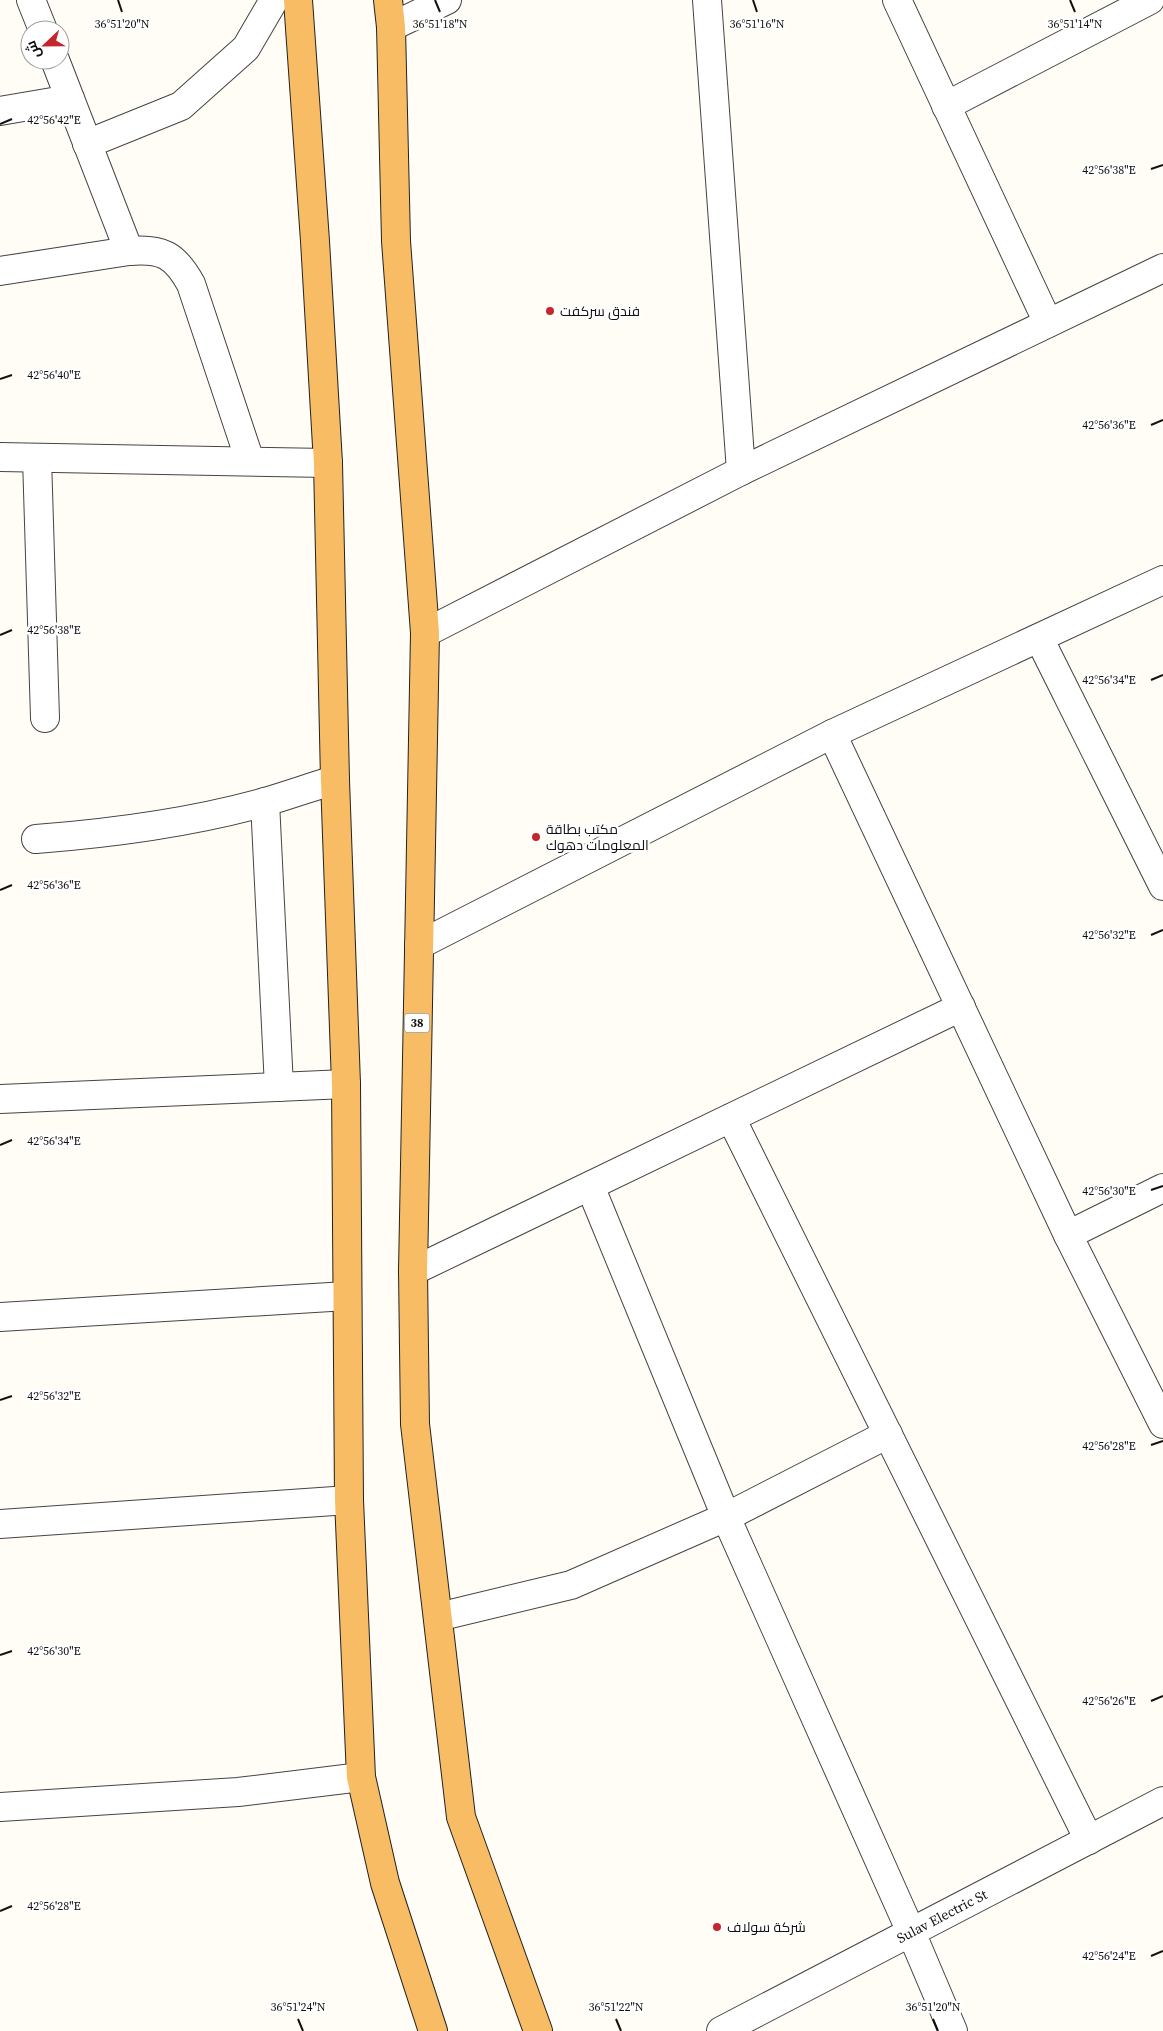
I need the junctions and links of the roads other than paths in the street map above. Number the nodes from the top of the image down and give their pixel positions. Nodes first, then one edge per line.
1 (31, 0) edge
2 (274, 0) edge
3 (298, 0) edge
4 (388, 0) edge
5 (447, 0) edge
6 (707, 0) edge
7 (897, 0) edge
8 (1150, 0) edge
9 (39, 20) edge
10 (391, 27) junction
11 (58, 70) edge
12 (70, 99) junction
13 (946, 106) junction
14 (0, 110) edge
15 (87, 144) junction
16 (129, 250) junction
17 (1163, 268) edge
18 (0, 271) edge
19 (1048, 324) junction
20 (0, 458) edge
21 (36, 458) junction
22 (250, 461) junction
23 (328, 463) junction
24 (742, 471) junction
25 (1163, 580) edge
26 (425, 633) junction
27 (1039, 638) junction
28 (45, 718) dead end
29 (832, 734) junction
30 (334, 780) junction
31 (265, 802) junction
32 (36, 839) dead end
33 (1163, 886) edge
34 (418, 945) junction
35 (961, 1007) junction
36 (346, 1084) junction
37 (279, 1087) junction
38 (0, 1099) edge
39 (731, 1118) junction
40 (590, 1186) junction
41 (1163, 1188) edge
42 (1068, 1235) junction
43 (413, 1271) junction
44 (347, 1296) junction
45 (0, 1317) edge
46 (1163, 1424) edge
47 (888, 1434) junction
48 (349, 1500) junction
49 (726, 1517) junction
50 (0, 1524) edge
51 (438, 1617) junction
52 (361, 1777) junction
53 (1163, 1801) edge
54 (0, 1807) edge
55 (1089, 1840) junction
56 (911, 1932) junction
57 (433, 2031) edge
58 (538, 2031) edge
59 (721, 2031) edge
60 (952, 2031) edge

1 - 9 street
2 - 15 street
3 - 23 highway
4 - 10 highway, 38
5 - 10 street
6 - 24 street
7 - 13 street
8 - 13 street
10 - 26 highway, 38
11 - 12 street
12 - 14 street
12 - 15 street
13 - 19 street
15 - 16 street
16 - 18 street
16 - 22 street
17 - 19 street
19 - 24 street
20 - 21 street
21 - 22 street
21 - 28 street
22 - 23 street
23 - 30 highway
24 - 26 street
25 - 27 street
26 - 34 highway, 38
27 - 29 street
27 - 33 street
29 - 34 street
29 - 35 street
30 - 31 street
30 - 36 highway
31 - 32 street
31 - 37 street
34 - 43 highway, 38
35 - 39 street
35 - 42 street
36 - 37 street
36 - 44 highway
37 - 38 street
39 - 40 street
39 - 47 street
40 - 43 street
40 - 49 street
41 - 42 street
42 - 46 street
43 - 51 highway, 38
44 - 45 street
44 - 48 highway
47 - 49 street
47 - 55 street
48 - 50 street
48 - 52 highway
49 - 51 street
49 - 56 street
51 - 58 highway, 38
52 - 54 street
52 - 57 highway
53 - 55 street, Sulav Electric St
55 - 56 street, Sulav Electric St
56 - 59 street, Sulav Electric St
56 - 60 street

